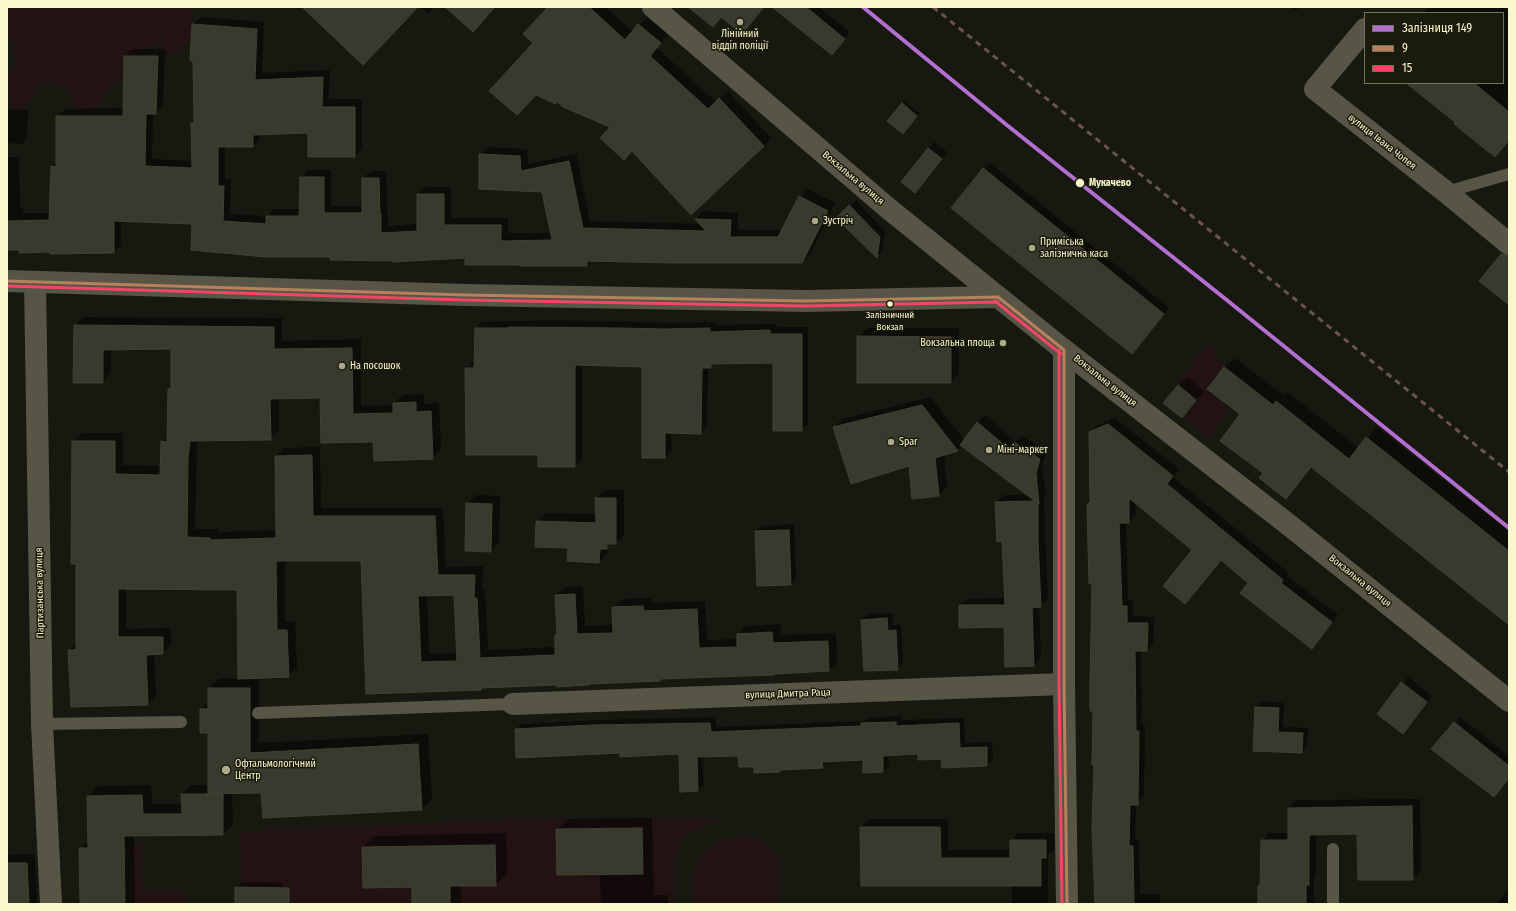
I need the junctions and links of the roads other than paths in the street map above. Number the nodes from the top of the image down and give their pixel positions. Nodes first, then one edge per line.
1 (653, 7) edge
2 (1364, 29) edge
3 (1509, 174) edge
4 (1446, 192) junction
5 (1509, 244) edge
6 (7, 281) edge
7 (35, 282) junction
8 (998, 297) junction
9 (1064, 350) junction
10 (1064, 684) junction
11 (1509, 701) edge
12 (512, 704) joint
13 (258, 713) dead end
14 (181, 722) dead end
15 (42, 724) junction
16 (1333, 849) dead end
17 (51, 904) edge
18 (1066, 904) edge
19 (1333, 904) edge

1 - 8 street, Вокзальна вулиця
2 - 4 street, вулиця Івана Чопея
3 - 4 lane
4 - 5 street, вулиця Івана Чопея
6 - 7 street
7 - 8 street
7 - 15 street, Партизанська вулиця
8 - 9 street, Вокзальна вулиця
9 - 10 street
9 - 11 street, Вокзальна вулиця
10 - 12 street, вулиця Дмитра Раца
10 - 18 street
12 - 13 lane
14 - 15 lane
15 - 17 street, Партизанська вулиця
16 - 19 lane

